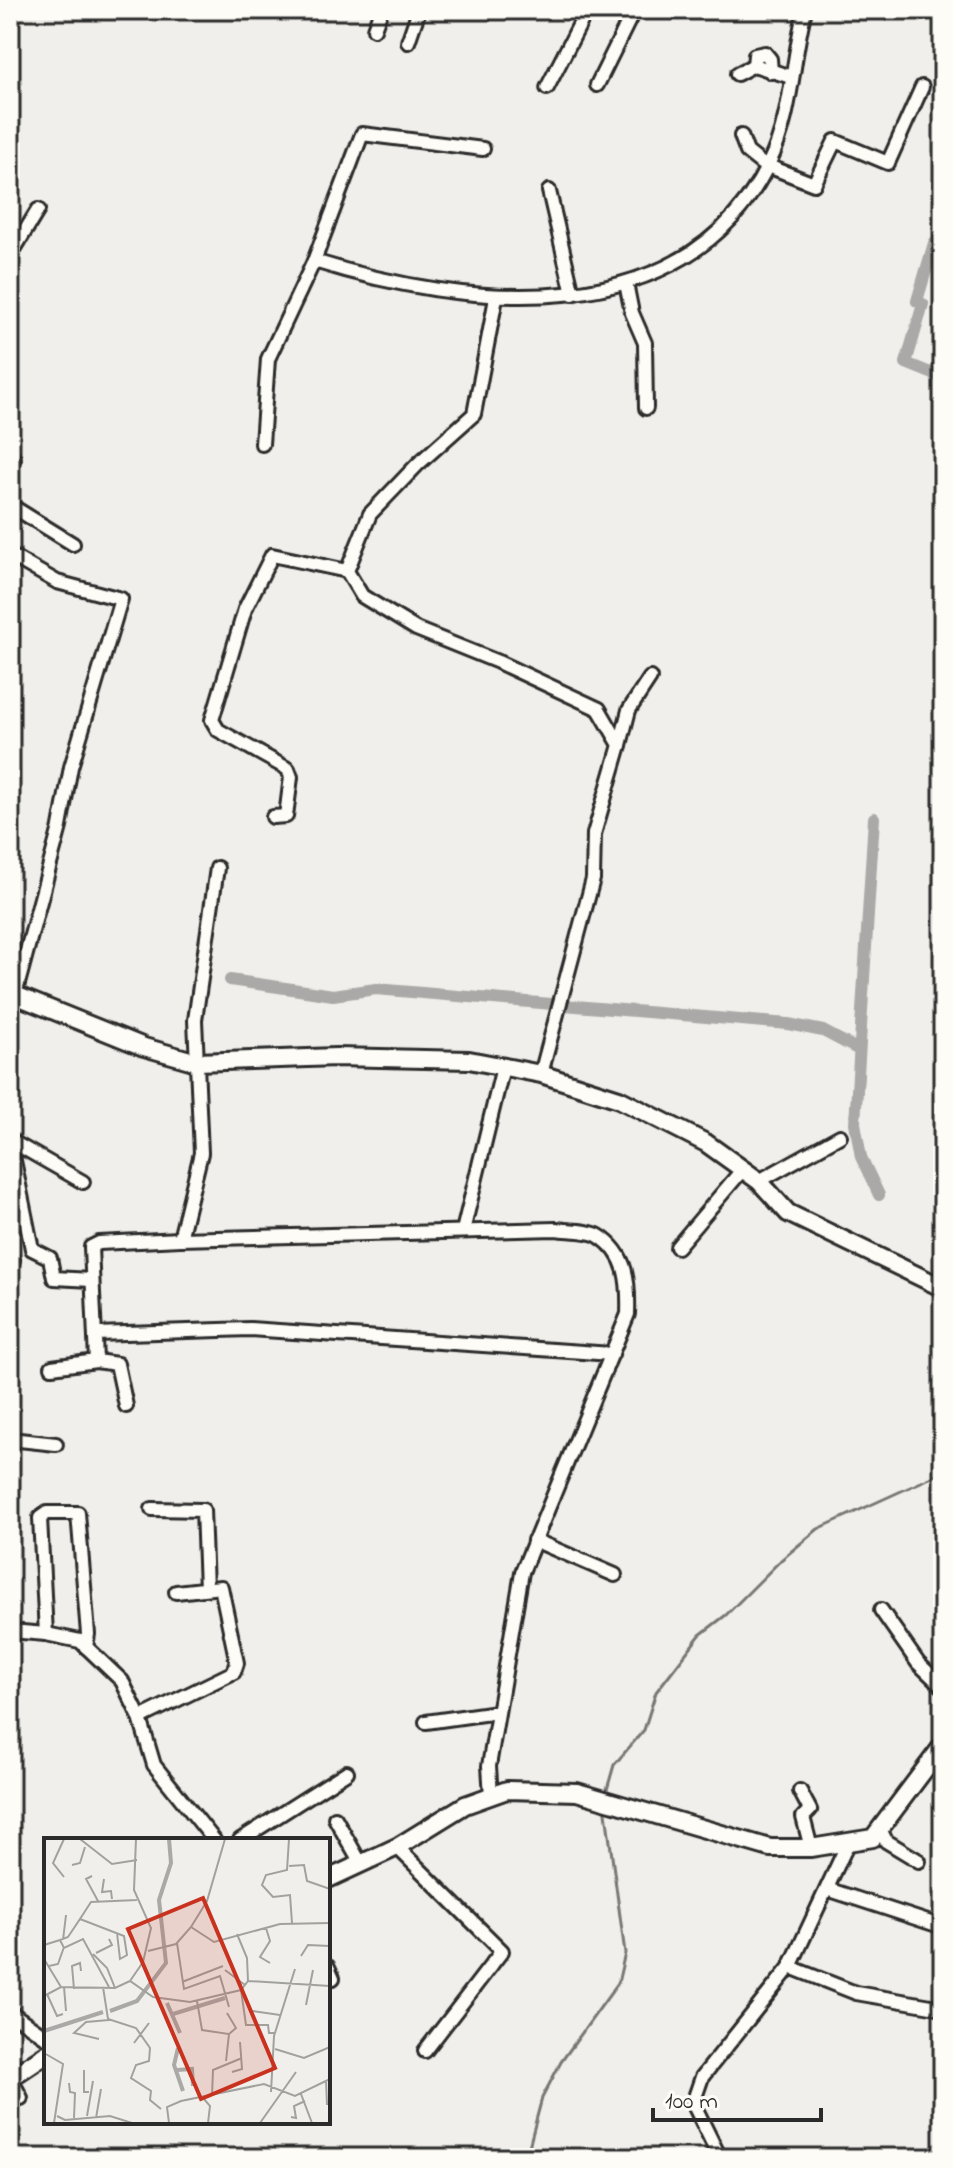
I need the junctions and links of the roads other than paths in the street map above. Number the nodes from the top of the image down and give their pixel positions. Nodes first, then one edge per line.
1 (381, 10) edge
2 (419, 10) edge
3 (587, 10) edge
4 (634, 10) edge
5 (805, 10) edge
6 (374, 29) dead end
7 (408, 42) dead end
8 (737, 74) dead end
9 (791, 77) junction
10 (597, 85) dead end
11 (922, 87) dead end
12 (547, 88) dead end
13 (741, 136) dead end
14 (483, 149) dead end
15 (768, 167) junction
16 (549, 191) dead end
17 (38, 210) dead end
18 (10, 256) edge
19 (314, 261) junction
20 (626, 283) junction
21 (573, 294) junction
22 (496, 298) junction
23 (646, 408) dead end
24 (262, 444) dead end
25 (10, 505) edge
26 (73, 544) dead end
27 (10, 555) edge
28 (347, 571) junction
29 (650, 678) dead end
30 (620, 745) junction
31 (273, 817) dead end
32 (217, 868) dead end
33 (12, 995) edge
34 (197, 1062) junction
35 (503, 1067) junction
36 (541, 1074) junction
37 (840, 1136) dead end
38 (11, 1141) edge
39 (743, 1169) junction
40 (759, 1181) junction
41 (83, 1182) dead end
42 (463, 1231) junction
43 (180, 1239) junction
44 (677, 1247) dead end
45 (92, 1280) junction
46 (943, 1288) edge
47 (95, 1334) junction
48 (612, 1354) junction
49 (96, 1361) junction
50 (52, 1367) dead end
51 (126, 1406) dead end
52 (10, 1439) edge
53 (56, 1444) dead end
54 (152, 1509) dead end
55 (534, 1540) junction
56 (615, 1575) dead end
57 (206, 1588) junction
58 (176, 1592) dead end
59 (881, 1610) dead end
60 (10, 1631) edge
61 (46, 1634) junction
62 (86, 1647) junction
63 (943, 1687) edge
64 (497, 1712) junction
65 (140, 1718) junction
66 (426, 1722) dead end
67 (943, 1745) edge
68 (347, 1772) dead end
69 (800, 1791) dead end
70 (491, 1796) junction
71 (335, 1818) dead end
72 (881, 1831) junction
73 (212, 1838) edge
74 (243, 1838) edge
75 (848, 1843) junction
76 (397, 1847) junction
77 (811, 1848) junction
78 (919, 1861) dead end
79 (361, 1864) junction
80 (330, 1878) edge
81 (827, 1889) junction
82 (943, 1927) edge
83 (790, 1967) junction
84 (943, 2008) edge
85 (10, 2012) edge
86 (44, 2036) edge
87 (425, 2051) dead end
88 (44, 2055) edge
89 (10, 2078) edge
90 (21, 2098) dead end
91 (720, 2158) edge

1 - 6 street
2 - 7 street
3 - 12 street
4 - 10 street
5 - 9 street
8 - 9 street
9 - 15 street
11 - 15 street
13 - 15 street
14 - 19 street
15 - 20 street
16 - 21 street
17 - 18 street
19 - 22 street
19 - 24 street
20 - 21 street
20 - 23 street
21 - 22 street
22 - 28 street
25 - 26 street
27 - 33 street
28 - 30 street
28 - 31 street
29 - 30 street
30 - 36 street
32 - 34 street
33 - 34 street
34 - 35 street
34 - 43 street
35 - 36 street
35 - 42 street
36 - 39 street
37 - 40 street
38 - 41 street
38 - 45 street
39 - 40 street
39 - 44 street
40 - 46 street
42 - 43 street
42 - 48 street
43 - 45 street
45 - 47 street
47 - 48 street
47 - 49 street
48 - 55 street
49 - 50 street
49 - 51 street
52 - 53 street
54 - 57 street
55 - 56 street
55 - 64 street
57 - 58 street
57 - 65 street
59 - 63 street
60 - 61 street
61 - 62 street
61 - 62 street
62 - 65 street
64 - 66 street
64 - 70 street
65 - 73 street
67 - 72 street
68 - 74 street
69 - 77 street
70 - 76 street
70 - 77 street
71 - 79 street
72 - 75 street
72 - 78 street
75 - 77 street
75 - 81 street
76 - 79 street
76 - 87 street
79 - 80 street
81 - 82 street
81 - 83 street
83 - 84 street
83 - 91 street
85 - 86 street
88 - 89 street
89 - 90 street

